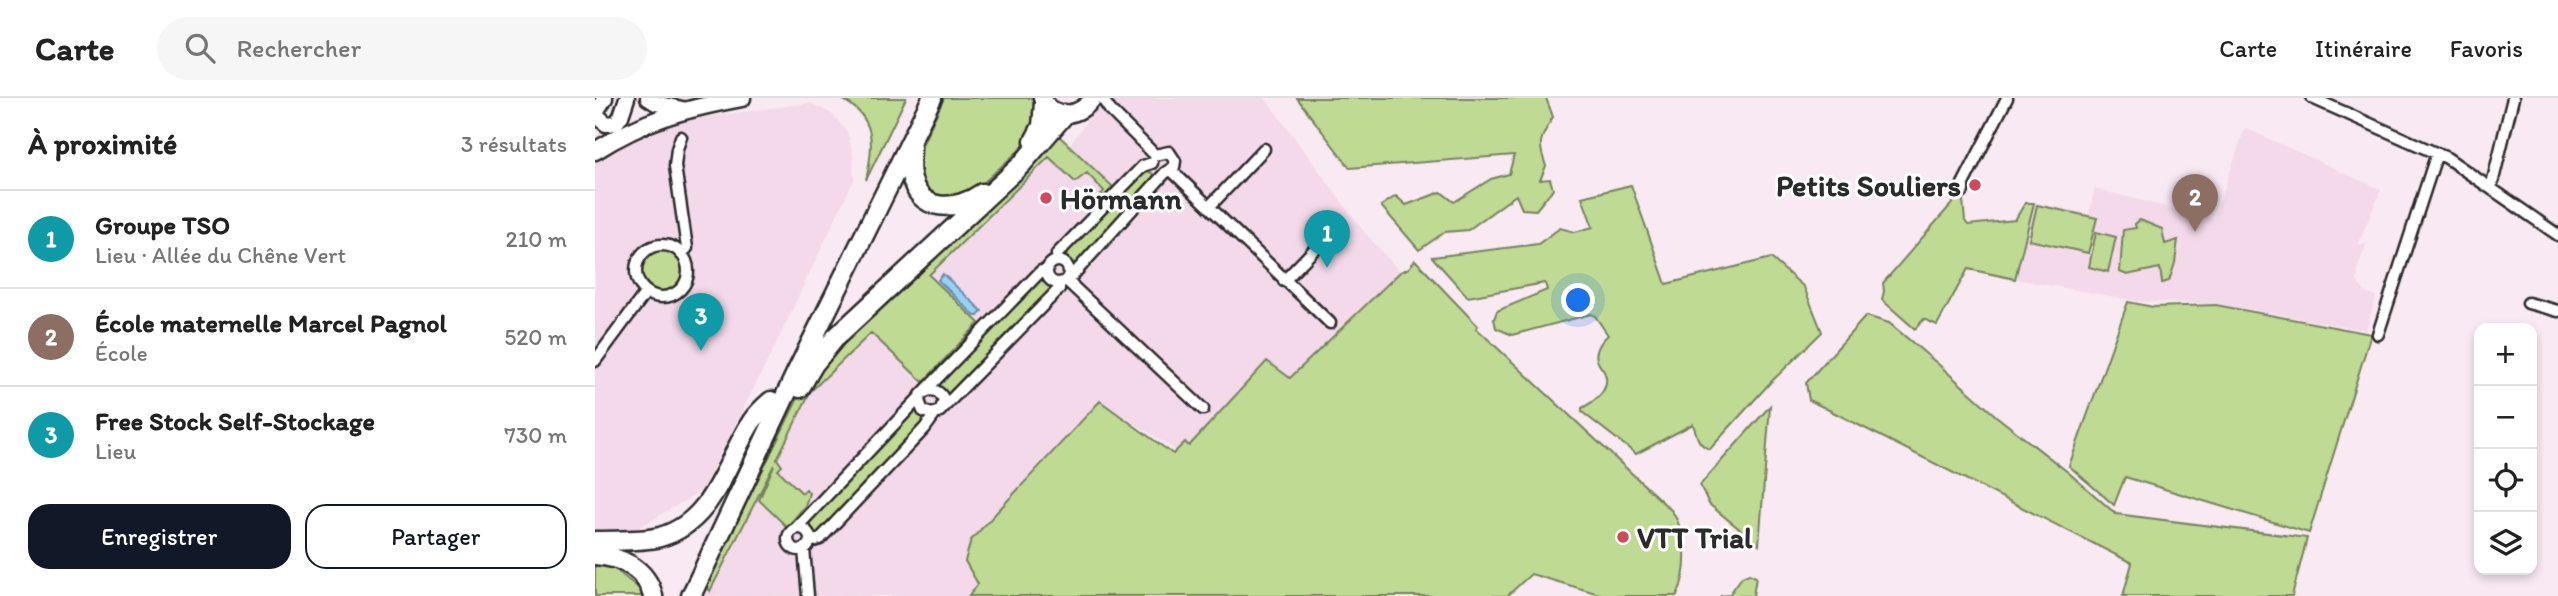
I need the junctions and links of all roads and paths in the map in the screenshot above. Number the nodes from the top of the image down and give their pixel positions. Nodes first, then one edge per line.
1 (605, 98) edge
2 (627, 98) edge
3 (634, 98) edge
4 (648, 98) edge
5 (742, 98) edge
6 (920, 98) edge
7 (932, 98) edge
8 (2007, 98) edge
9 (2312, 98) edge
10 (2513, 98) edge
11 (1043, 101) edge
12 (1094, 101) edge
13 (686, 110) junction
14 (1110, 110) junction
15 (1065, 114) junction
16 (596, 115) edge
17 (618, 137) junction
18 (681, 137) dead end
19 (912, 140) junction
20 (1264, 149) dead end
21 (595, 151) edge
22 (2437, 153) junction
23 (1154, 159) junction
24 (1168, 172) junction
25 (2491, 188) junction
26 (1963, 191) dead end
27 (1209, 207) junction
28 (1332, 231) dead end
29 (2558, 234) edge
30 (684, 251) junction
31 (1058, 261) junction
32 (1047, 271) junction
33 (1065, 279) junction
34 (1284, 281) junction
35 (646, 292) junction
36 (2528, 303) dead end
37 (2558, 311) edge
38 (1330, 323) dead end
39 (2378, 334) dead end
40 (595, 362) edge
41 (923, 394) junction
42 (771, 401) junction
43 (1203, 409) dead end
44 (938, 412) junction
45 (796, 528) junction
46 (720, 533) junction
47 (595, 541) edge
48 (807, 546) junction
49 (595, 555) edge
50 (653, 596) edge
51 (679, 596) edge
52 (691, 596) edge
53 (808, 596) edge

1 - 16 main road
2 - 16 main road
3 - 17 main road
4 - 13 main road
5 - 13 main road
6 - 42 highway
7 - 19 highway
8 - 26 street
9 - 22 street
10 - 25 street
11 - 15 main road
11 - 19 highway
12 - 14 street
12 - 14 street
12 - 15 main road
13 - 17 main road
14 - 23 street
15 - 46 highway
16 - 17 main road
17 - 21 main road
18 - 30 street
19 - 46 highway
20 - 27 street
22 - 25 street
22 - 39 street
23 - 24 street
23 - 24 street
23 - 31 street
24 - 27 street
24 - 33 street
25 - 29 street
27 - 34 street
28 - 34 street
30 - 35 street
30 - 35 street
31 - 32 street
31 - 33 street
32 - 33 street
32 - 41 street
33 - 43 street
33 - 44 street
34 - 38 street
35 - 40 street
36 - 37 street
41 - 44 street
41 - 44 street
41 - 45 street
42 - 47 highway
42 - 51 highway
44 - 48 street
45 - 48 street
45 - 48 street
46 - 52 highway
48 - 53 street
49 - 50 highway

